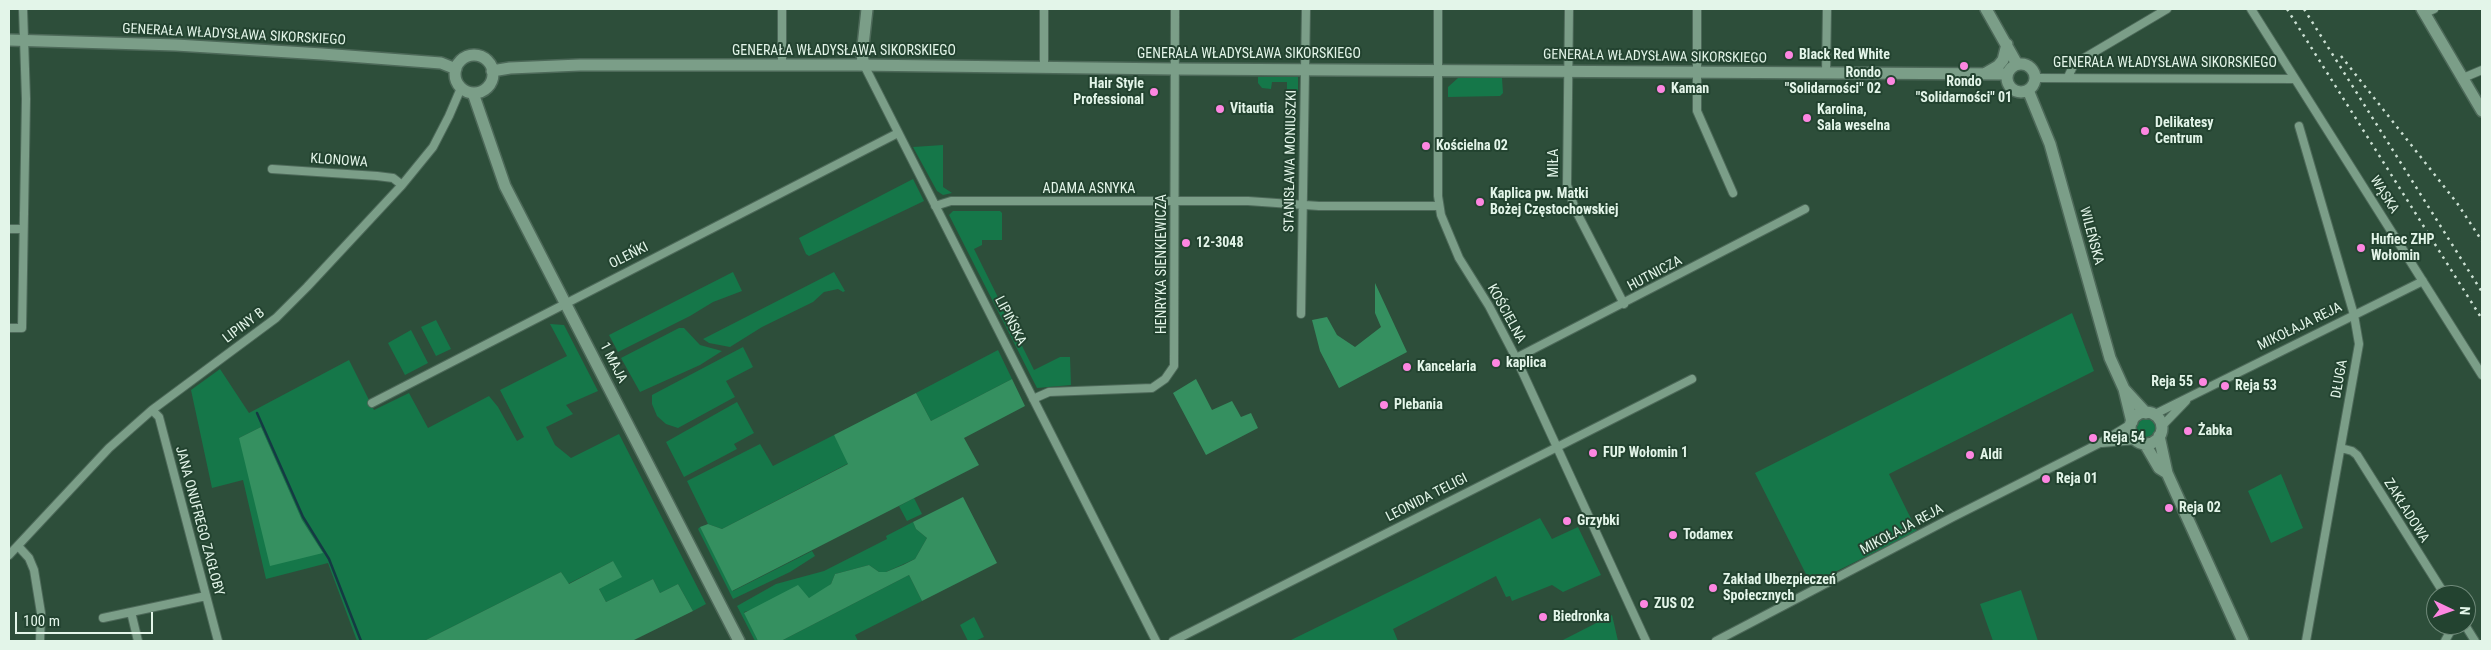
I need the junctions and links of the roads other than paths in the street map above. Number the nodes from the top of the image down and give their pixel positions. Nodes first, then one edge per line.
1 (23, 9) edge
2 (782, 9) edge
3 (867, 9) edge
4 (1044, 9) edge
5 (1175, 9) edge
6 (1306, 9) edge
7 (1438, 9) edge
8 (1569, 9) edge
9 (1697, 9) edge
10 (1827, 9) edge
11 (1986, 9) edge
12 (2167, 9) edge
13 (2251, 9) edge
14 (2427, 10) edge
15 (9, 40) edge
16 (22, 40) junction
17 (2006, 44) junction
18 (2017, 64) junction
19 (782, 65) junction
20 (864, 65) junction
21 (1044, 67) junction
22 (456, 69) junction
23 (1174, 69) junction
24 (1306, 70) junction
25 (1437, 70) junction
26 (2482, 70) edge
27 (492, 71) junction
28 (1569, 71) junction
29 (1697, 73) junction
30 (1826, 74) junction
31 (1984, 74) junction
32 (2007, 74) junction
33 (2068, 77) junction
34 (2035, 78) junction
35 (2463, 78) junction
36 (2295, 79) junction
37 (461, 88) junction
38 (2028, 90) junction
39 (473, 93) junction
40 (2482, 110) edge
41 (2299, 126) dead end
42 (898, 133) junction
43 (272, 169) dead end
44 (402, 184) junction
45 (1733, 193) dead end
46 (1174, 201) junction
47 (935, 206) junction
48 (1304, 206) junction
49 (1439, 206) junction
50 (1805, 209) dead end
51 (9, 229) edge
52 (22, 229) junction
53 (2423, 281) junction
54 (565, 303) junction
55 (1624, 304) junction
56 (1300, 314) dead end
57 (2354, 315) junction
58 (9, 328) edge
59 (1516, 358) junction
60 (2482, 375) edge
61 (1692, 379) dead end
62 (2124, 390) junction
63 (2190, 398) junction
64 (1033, 399) junction
65 (372, 403) dead end
66 (152, 410) junction
67 (2150, 414) junction
68 (2132, 423) junction
69 (2160, 431) junction
70 (2140, 442) junction
71 (2100, 443) junction
72 (1557, 446) junction
73 (2340, 448) junction
74 (2167, 473) junction
75 (18, 546) junction
76 (9, 555) edge
77 (2439, 585) edge
78 (206, 596) junction
79 (131, 612) junction
80 (103, 618) dead end
81 (40, 641) edge
82 (138, 641) edge
83 (218, 641) edge
84 (739, 641) edge
85 (1156, 641) edge
86 (1173, 641) edge
87 (1646, 641) edge
88 (1716, 641) edge
89 (2243, 641) edge
90 (2306, 641) edge

1 - 16 street
2 - 19 street
3 - 20 street, LIPIŃSKA
4 - 21 street
5 - 23 street, HENRYKA SIENKIEWICZA
6 - 24 street, STANISŁAWA MONIUSZKI
7 - 25 street, KOŚCIELNA
8 - 28 street, MIŁA
9 - 29 street
10 - 30 street
11 - 17 street
12 - 33 street
13 - 36 street, WĄSKA
14 - 35 street
15 - 16 street, GENERAŁA WŁADYSŁAWA SIKORSKIEGO
16 - 22 street, GENERAŁA WŁADYSŁAWA SIKORSKIEGO
16 - 52 street
17 - 18 street
17 - 31 street
18 - 32 street
18 - 34 street
19 - 20 street, GENERAŁA WŁADYSŁAWA SIKORSKIEGO
19 - 27 street, GENERAŁA WŁADYSŁAWA SIKORSKIEGO
20 - 21 street, GENERAŁA WŁADYSŁAWA SIKORSKIEGO
20 - 42 street, LIPIŃSKA
21 - 23 street, GENERAŁA WŁADYSŁAWA SIKORSKIEGO
22 - 27 street
22 - 37 street
23 - 24 street, GENERAŁA WŁADYSŁAWA SIKORSKIEGO
23 - 46 street, HENRYKA SIENKIEWICZA
24 - 25 street, GENERAŁA WŁADYSŁAWA SIKORSKIEGO
24 - 48 street, STANISŁAWA MONIUSZKI
25 - 28 street, GENERAŁA WŁADYSŁAWA SIKORSKIEGO
25 - 49 street, KOŚCIELNA
26 - 35 street
27 - 39 street
28 - 29 street, GENERAŁA WŁADYSŁAWA SIKORSKIEGO
28 - 55 street, MIŁA
29 - 30 street, GENERAŁA WŁADYSŁAWA SIKORSKIEGO
29 - 45 street
30 - 31 street, GENERAŁA WŁADYSŁAWA SIKORSKIEGO
31 - 32 street, GENERAŁA WŁADYSŁAWA SIKORSKIEGO
32 - 38 street
33 - 34 street, GENERAŁA WŁADYSŁAWA SIKORSKIEGO
33 - 36 street, GENERAŁA WŁADYSŁAWA SIKORSKIEGO
34 - 38 street
35 - 40 street
36 - 53 street, WĄSKA
37 - 39 street
37 - 44 street, LIPINY B
38 - 62 street, WILEŃSKA
39 - 54 street, 1 MAJA
41 - 57 street, DŁUGA
42 - 47 street, LIPIŃSKA
42 - 54 street, OLEŃKI
43 - 44 street, KLONOWA
44 - 66 street, LIPINY B
46 - 47 street, ADAMA ASNYKA
46 - 48 street, ADAMA ASNYKA
46 - 64 street, HENRYKA SIENKIEWICZA
47 - 64 street, LIPIŃSKA
48 - 49 street, ADAMA ASNYKA
48 - 56 street, STANISŁAWA MONIUSZKI
49 - 59 street, KOŚCIELNA
50 - 55 street, HUTNICZA
51 - 52 street
52 - 58 street
53 - 57 street, MIKOŁAJA REJA
53 - 60 street, WĄSKA
54 - 65 street, OLEŃKI
54 - 84 street, 1 MAJA
55 - 59 street, HUTNICZA
57 - 63 street, MIKOŁAJA REJA
57 - 73 street, DŁUGA
59 - 72 street, KOŚCIELNA
61 - 72 street, LEONIDA TELIGI
62 - 67 street, WILEŃSKA
62 - 68 street, WILEŃSKA
63 - 67 street, MIKOŁAJA REJA
63 - 69 street, MIKOŁAJA REJA
64 - 85 street, LIPIŃSKA
66 - 75 street, LIPINY B
66 - 78 street, JANA ONUFREGO ZAGŁOBY
67 - 68 street
67 - 69 street
68 - 70 street
68 - 71 street, MIKOŁAJA REJA
69 - 70 street
69 - 74 street
70 - 71 street, MIKOŁAJA REJA
70 - 74 street
71 - 88 street, MIKOŁAJA REJA
72 - 86 street, LEONIDA TELIGI
72 - 87 street, KOŚCIELNA
73 - 77 street, ZAKŁADOWA
73 - 90 street, DŁUGA
74 - 89 street
75 - 76 street, LIPINY B
75 - 81 street
78 - 79 street
78 - 83 street, JANA ONUFREGO ZAGŁOBY
79 - 80 street
79 - 82 street

